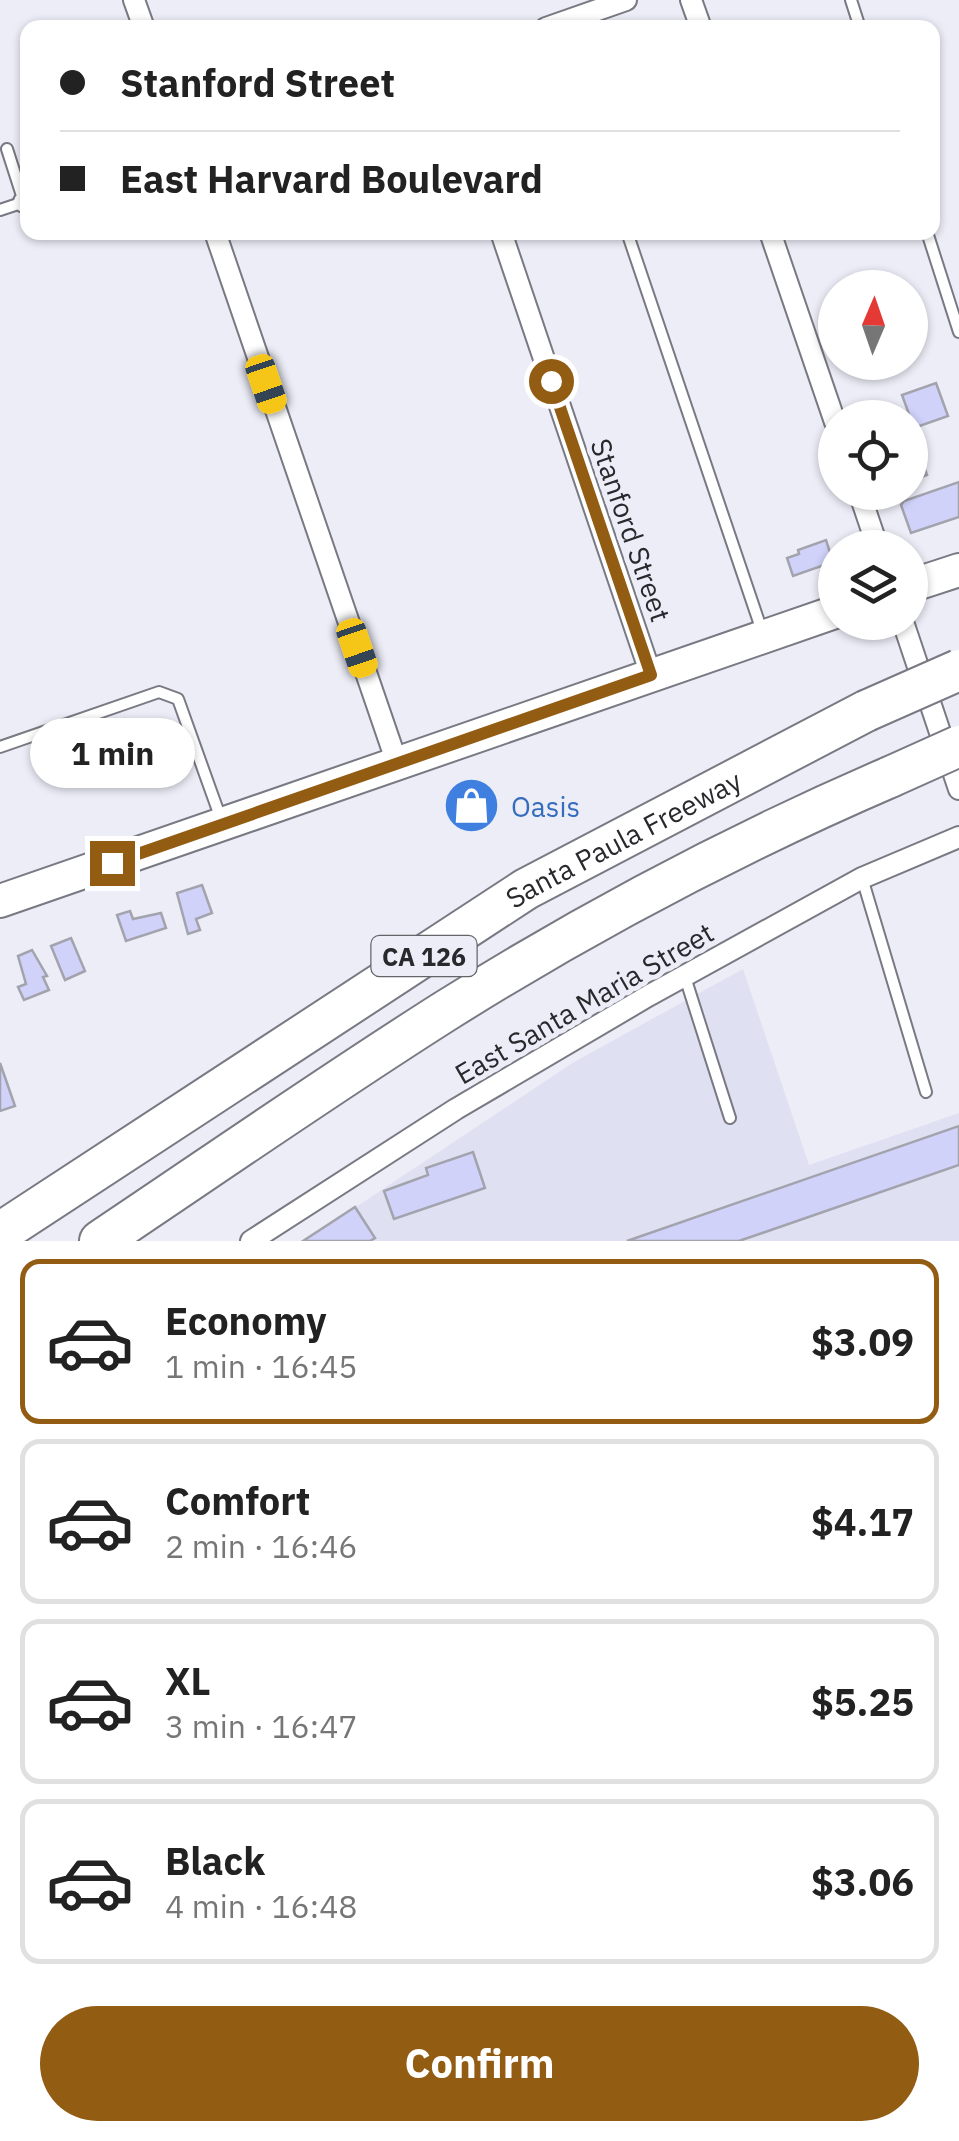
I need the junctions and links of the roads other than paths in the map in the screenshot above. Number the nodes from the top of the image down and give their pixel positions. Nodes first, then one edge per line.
1 (626, 0) edge
2 (571, 20) edge
3 (7, 149) dead end
4 (20, 185) edge
5 (218, 240) edge
6 (504, 240) edge
7 (631, 240) edge
8 (773, 240) edge
9 (930, 240) edge
10 (959, 332) edge
11 (827, 400) edge
12 (959, 570) edge
13 (928, 580) edge
14 (818, 618) edge
15 (764, 637) junction
16 (909, 640) edge
17 (959, 670) edge
18 (651, 675) junction
19 (959, 746) edge
20 (0, 747) edge
21 (397, 762) junction
22 (959, 789) edge
23 (223, 825) junction
24 (959, 838) edge
25 (862, 878) junction
26 (0, 902) edge
27 (684, 976) junction
28 (926, 1092) dead end
29 (730, 1118) dead end
30 (0, 1232) edge
31 (100, 1241) edge
32 (251, 1241) edge

1 - 2 street
3 - 4 lane
5 - 21 street
6 - 18 street, Stanford Street
7 - 15 lane
8 - 11 street
9 - 10 lane
12 - 13 main road
14 - 15 main road
15 - 18 main road
16 - 22 street
17 - 30 highway, Santa Paula Freeway / CA 126, bridge
18 - 21 main road
19 - 31 highway, CA 126, bridge
20 - 23 lane
21 - 23 main road
23 - 26 main road
24 - 25 street, East Santa Maria Street
25 - 27 street, East Santa Maria Street
25 - 28 lane
27 - 29 lane
27 - 32 street, East Santa Maria Street

